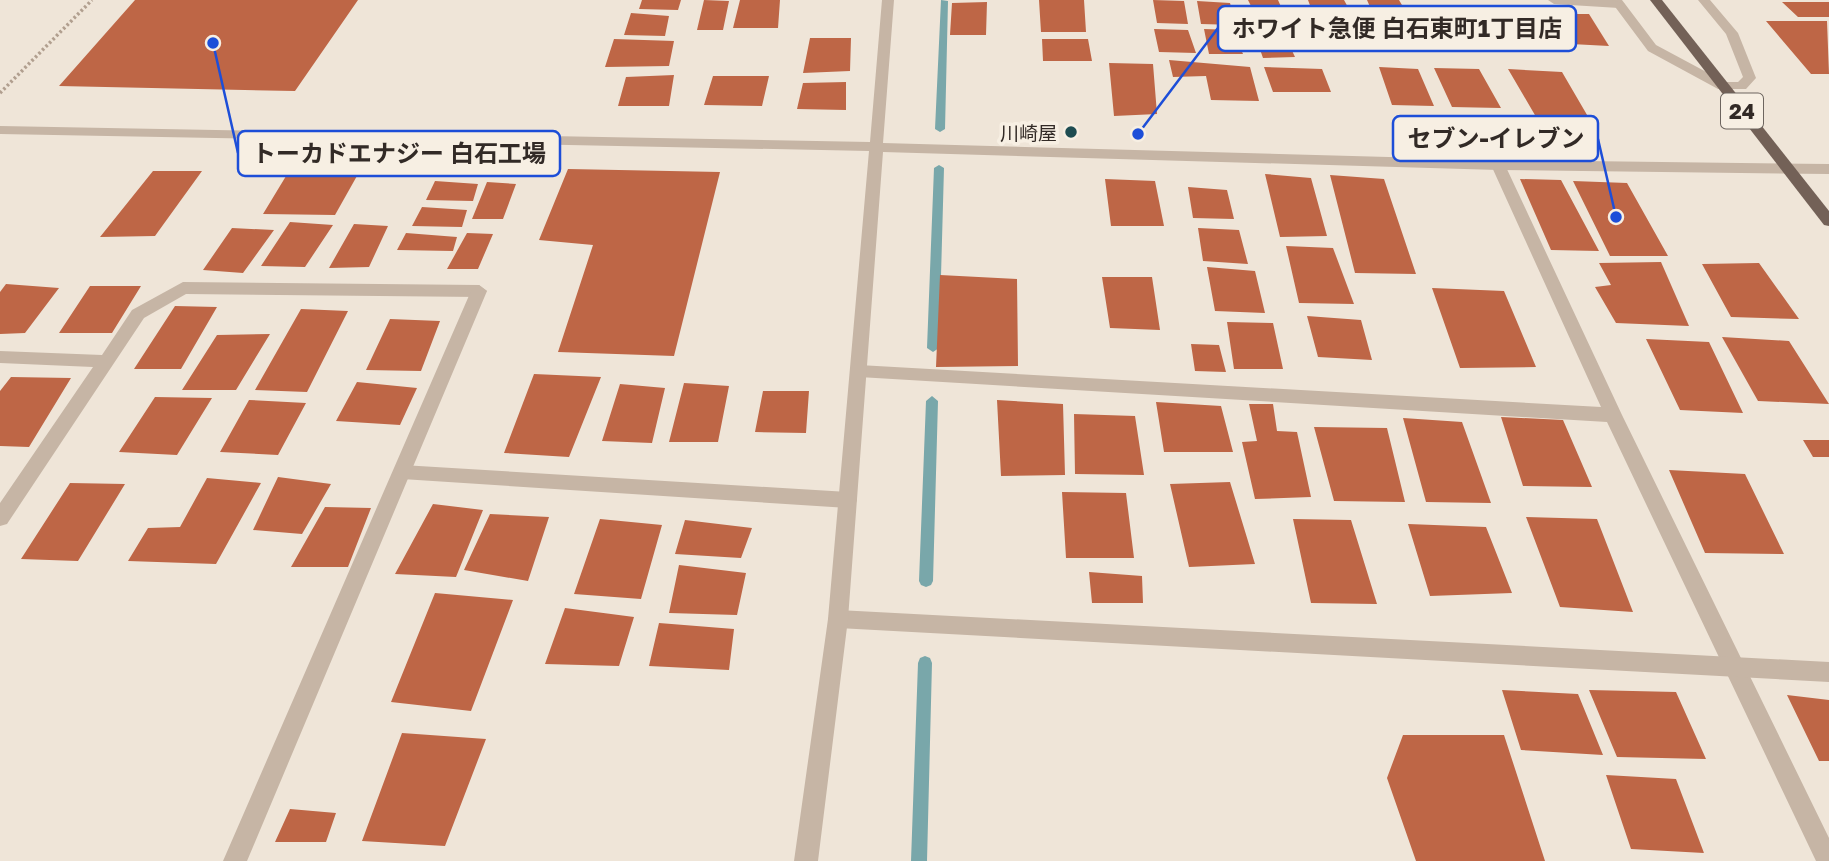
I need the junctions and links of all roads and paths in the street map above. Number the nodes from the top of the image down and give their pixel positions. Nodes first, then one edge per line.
1 (92, 0) edge
2 (888, 0) edge
3 (1554, 0) edge
4 (1656, 0) edge
5 (1704, 0) edge
6 (1618, 2) edge
7 (1723, 86) junction
8 (0, 93) edge
9 (0, 130) edge
10 (877, 147) junction
11 (1498, 165) junction
12 (1789, 168) junction
13 (1829, 169) edge
14 (1829, 221) edge
15 (0, 357) edge
16 (106, 361) junction
17 (859, 371) junction
18 (1613, 415) junction
19 (402, 472) junction
20 (848, 500) junction
21 (0, 518) edge
22 (838, 619) junction
23 (1735, 667) junction
24 (1829, 672) edge
25 (235, 861) edge
26 (806, 861) edge
27 (1828, 861) edge

1 - 8 path
2 - 10 street
3 - 6 street
4 - 7 main road, 24
5 - 7 street
6 - 7 street
7 - 12 main road, 24
9 - 10 street
10 - 11 street
10 - 17 street
11 - 12 street
11 - 18 street
12 - 13 street
12 - 14 main road, 24
15 - 16 street
16 - 19 street
16 - 21 street
17 - 18 street
17 - 20 street
18 - 23 street
19 - 20 street
19 - 25 street
20 - 22 street
22 - 23 street
22 - 26 street
23 - 24 street
23 - 27 street

